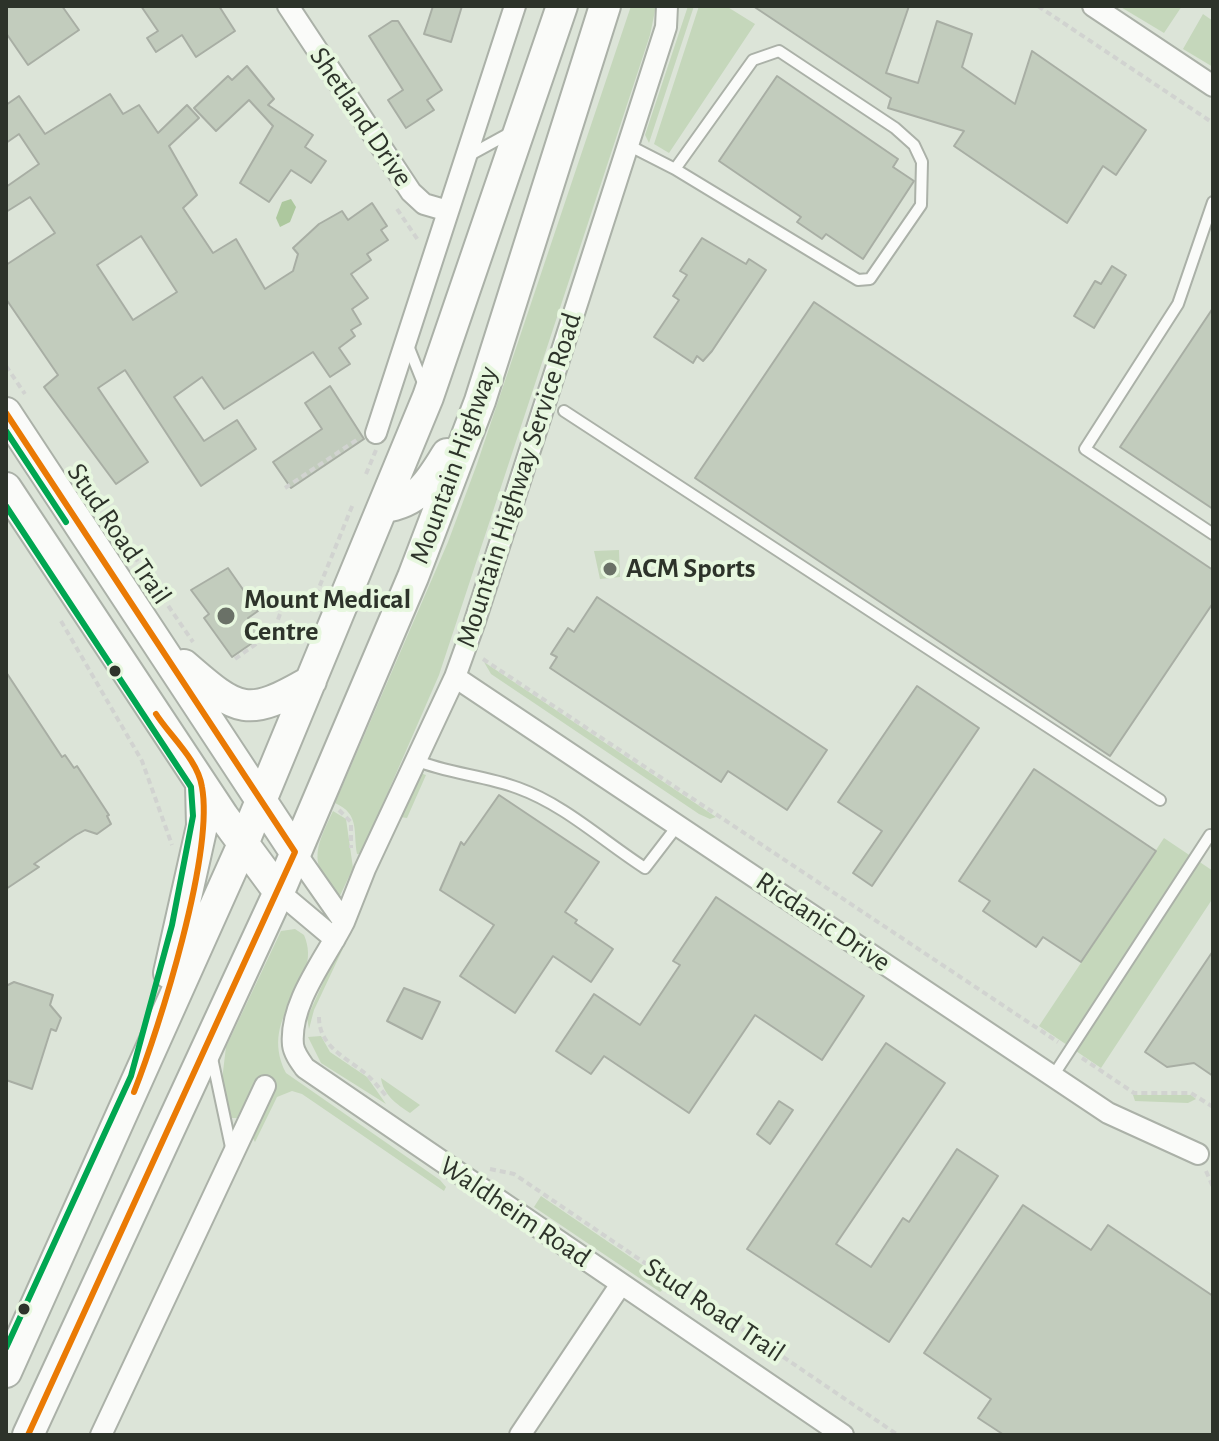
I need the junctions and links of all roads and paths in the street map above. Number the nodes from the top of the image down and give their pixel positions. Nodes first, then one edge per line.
1 (288, 6) edge
2 (515, 6) edge
3 (562, 6) edge
4 (605, 6) edge
5 (667, 6) edge
6 (1038, 6) edge
7 (1093, 6) edge
8 (1213, 86) edge
9 (1213, 123) edge
10 (521, 127) junction
11 (628, 145) junction
12 (466, 157) junction
13 (675, 169) junction
14 (1213, 202) edge
15 (448, 211) junction
16 (406, 341) junction
17 (6, 366) edge
18 (428, 397) junction
19 (480, 401) junction
20 (17, 406) edge
21 (564, 411) dead end
22 (372, 442) joint
23 (6, 488) edge
24 (285, 488) dead end
25 (353, 504) dead end
26 (383, 507) junction
27 (74, 517) junction
28 (1213, 534) edge
29 (123, 540) dead end
30 (71, 584) junction
31 (314, 602) dead end
32 (280, 614) dead end
33 (59, 618) dead end
34 (156, 640) junction
35 (199, 650) dead end
36 (482, 658) dead end
37 (235, 659) dead end
38 (455, 677) junction
39 (311, 681) junction
40 (415, 760) junction
41 (201, 784) junction
42 (261, 800) junction
43 (1160, 800) dead end
44 (335, 807) dead end
45 (678, 825) junction
46 (1210, 835) dead end
47 (243, 844) junction
48 (172, 845) dead end
49 (295, 852) junction
50 (362, 854) junction
51 (279, 892) junction
52 (340, 930) junction
53 (319, 1008) dead end
54 (208, 1041) junction
55 (1071, 1051) junction
56 (1053, 1076) junction
57 (140, 1079) junction
58 (265, 1086) dead end
59 (397, 1106) dead end
60 (1213, 1107) edge
61 (1198, 1154) dead end
62 (232, 1155) junction
63 (486, 1168) dead end
64 (621, 1284) junction
65 (6, 1372) edge
66 (28, 1435) edge
67 (101, 1435) edge
68 (520, 1435) edge
69 (843, 1435) edge
70 (898, 1435) edge

1 - 15 street, Shetland Drive
2 - 12 street
3 - 10 main road, Mountain Highway
4 - 19 main road, Mountain Highway
5 - 11 street, Mountain Highway Service Road
6 - 9 path
7 - 8 street
10 - 12 lane
10 - 18 main road, Mountain Highway
11 - 13 lane
11 - 38 street, Mountain Highway Service Road
12 - 15 street
13 - 13 lane
14 - 28 lane
15 - 16 street
16 - 18 lane
16 - 22 street
17 - 20 path
18 - 26 main road, Mountain Highway
19 - 26 main road
19 - 49 main road, Mountain Highway
20 - 27 main road
21 - 43 lane
22 - 24 path
23 - 30 main road
25 - 31 path
26 - 39 main road, Mountain Highway
27 - 30 main road
27 - 34 main road
29 - 35 path, Stud Road Trail
30 - 41 main road
32 - 37 path
33 - 48 path
34 - 39 main road
34 - 42 main road
36 - 55 path
38 - 40 street, Mountain Highway Service Road
38 - 45 street, Ricdanic Drive
39 - 42 main road, Mountain Highway
40 - 45 lane
40 - 50 street, Mountain Highway Service Road
41 - 47 main road
41 - 57 main road
42 - 47 main road, Mountain Highway
42 - 49 main road
44 - 50 path
45 - 56 street, Ricdanic Drive
46 - 55 lane
47 - 51 main road
47 - 57 main road, Mountain Highway
49 - 51 main road, Mountain Highway
49 - 52 street
50 - 52 street, Mountain Highway Service Road
51 - 52 street
51 - 54 main road, Mountain Highway
52 - 64 street, Waldheim Road
53 - 59 path
54 - 62 lane
54 - 66 main road, Mountain Highway
55 - 56 lane
55 - 60 path
56 - 61 street, Ricdanic Drive
57 - 65 main road, Mountain Highway
58 - 62 street
62 - 67 street
63 - 70 path, Stud Road Trail
64 - 68 street
64 - 69 street, Waldheim Road

